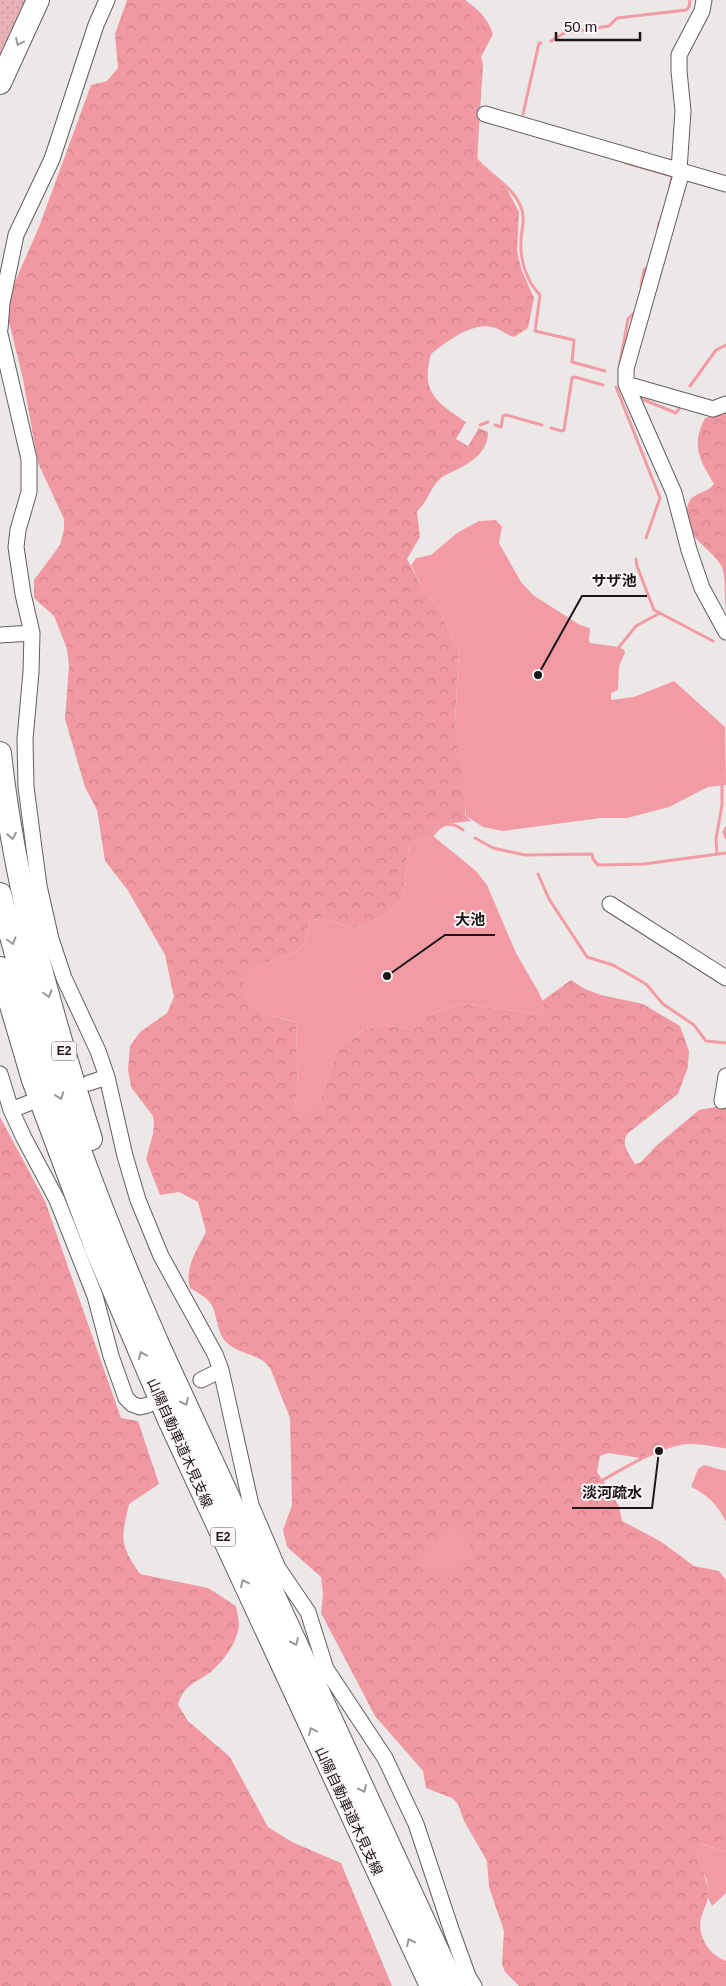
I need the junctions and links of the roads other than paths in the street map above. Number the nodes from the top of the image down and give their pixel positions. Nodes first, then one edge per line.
1 (38, 0) edge
2 (107, 0) edge
3 (704, 0) edge
4 (0, 83) edge
5 (485, 114) dead end
6 (680, 171) junction
7 (726, 184) edge
8 (0, 328) edge
9 (0, 334) edge
10 (626, 384) junction
11 (726, 404) edge
12 (726, 632) edge
13 (28, 633) junction
14 (0, 635) edge
15 (0, 753) edge
16 (0, 894) edge
17 (610, 904) dead end
18 (0, 968) edge
19 (726, 978) edge
20 (0, 1074) edge
21 (726, 1076) edge
22 (107, 1077) junction
23 (89, 1083) dead end
24 (722, 1101) dead end
25 (29, 1103) dead end
26 (11, 1110) junction
27 (157, 1342) junction
28 (221, 1370) junction
29 (201, 1380) dead end
30 (148, 1405) dead end
31 (431, 1986) edge
32 (454, 1986) edge
33 (474, 1986) edge

1 -> 4 highway
2 - 8 street
3 - 6 street
5 - 6 street
6 - 7 street
6 - 10 street
9 - 13 street
10 - 11 street
10 - 12 street
13 - 14 street
13 - 22 street
15 -> 27 highway, E2
16 -> 27 highway
17 - 19 street
31 -> 18 highway, 山陽自動車道木見支線 / E2
20 - 26 street
21 - 24 street
22 - 23 street
22 - 28 street
25 - 26 street
26 - 30 street
27 -> 32 highway, 山陽自動車道木見支線 / E2
28 - 29 street
28 - 33 street

